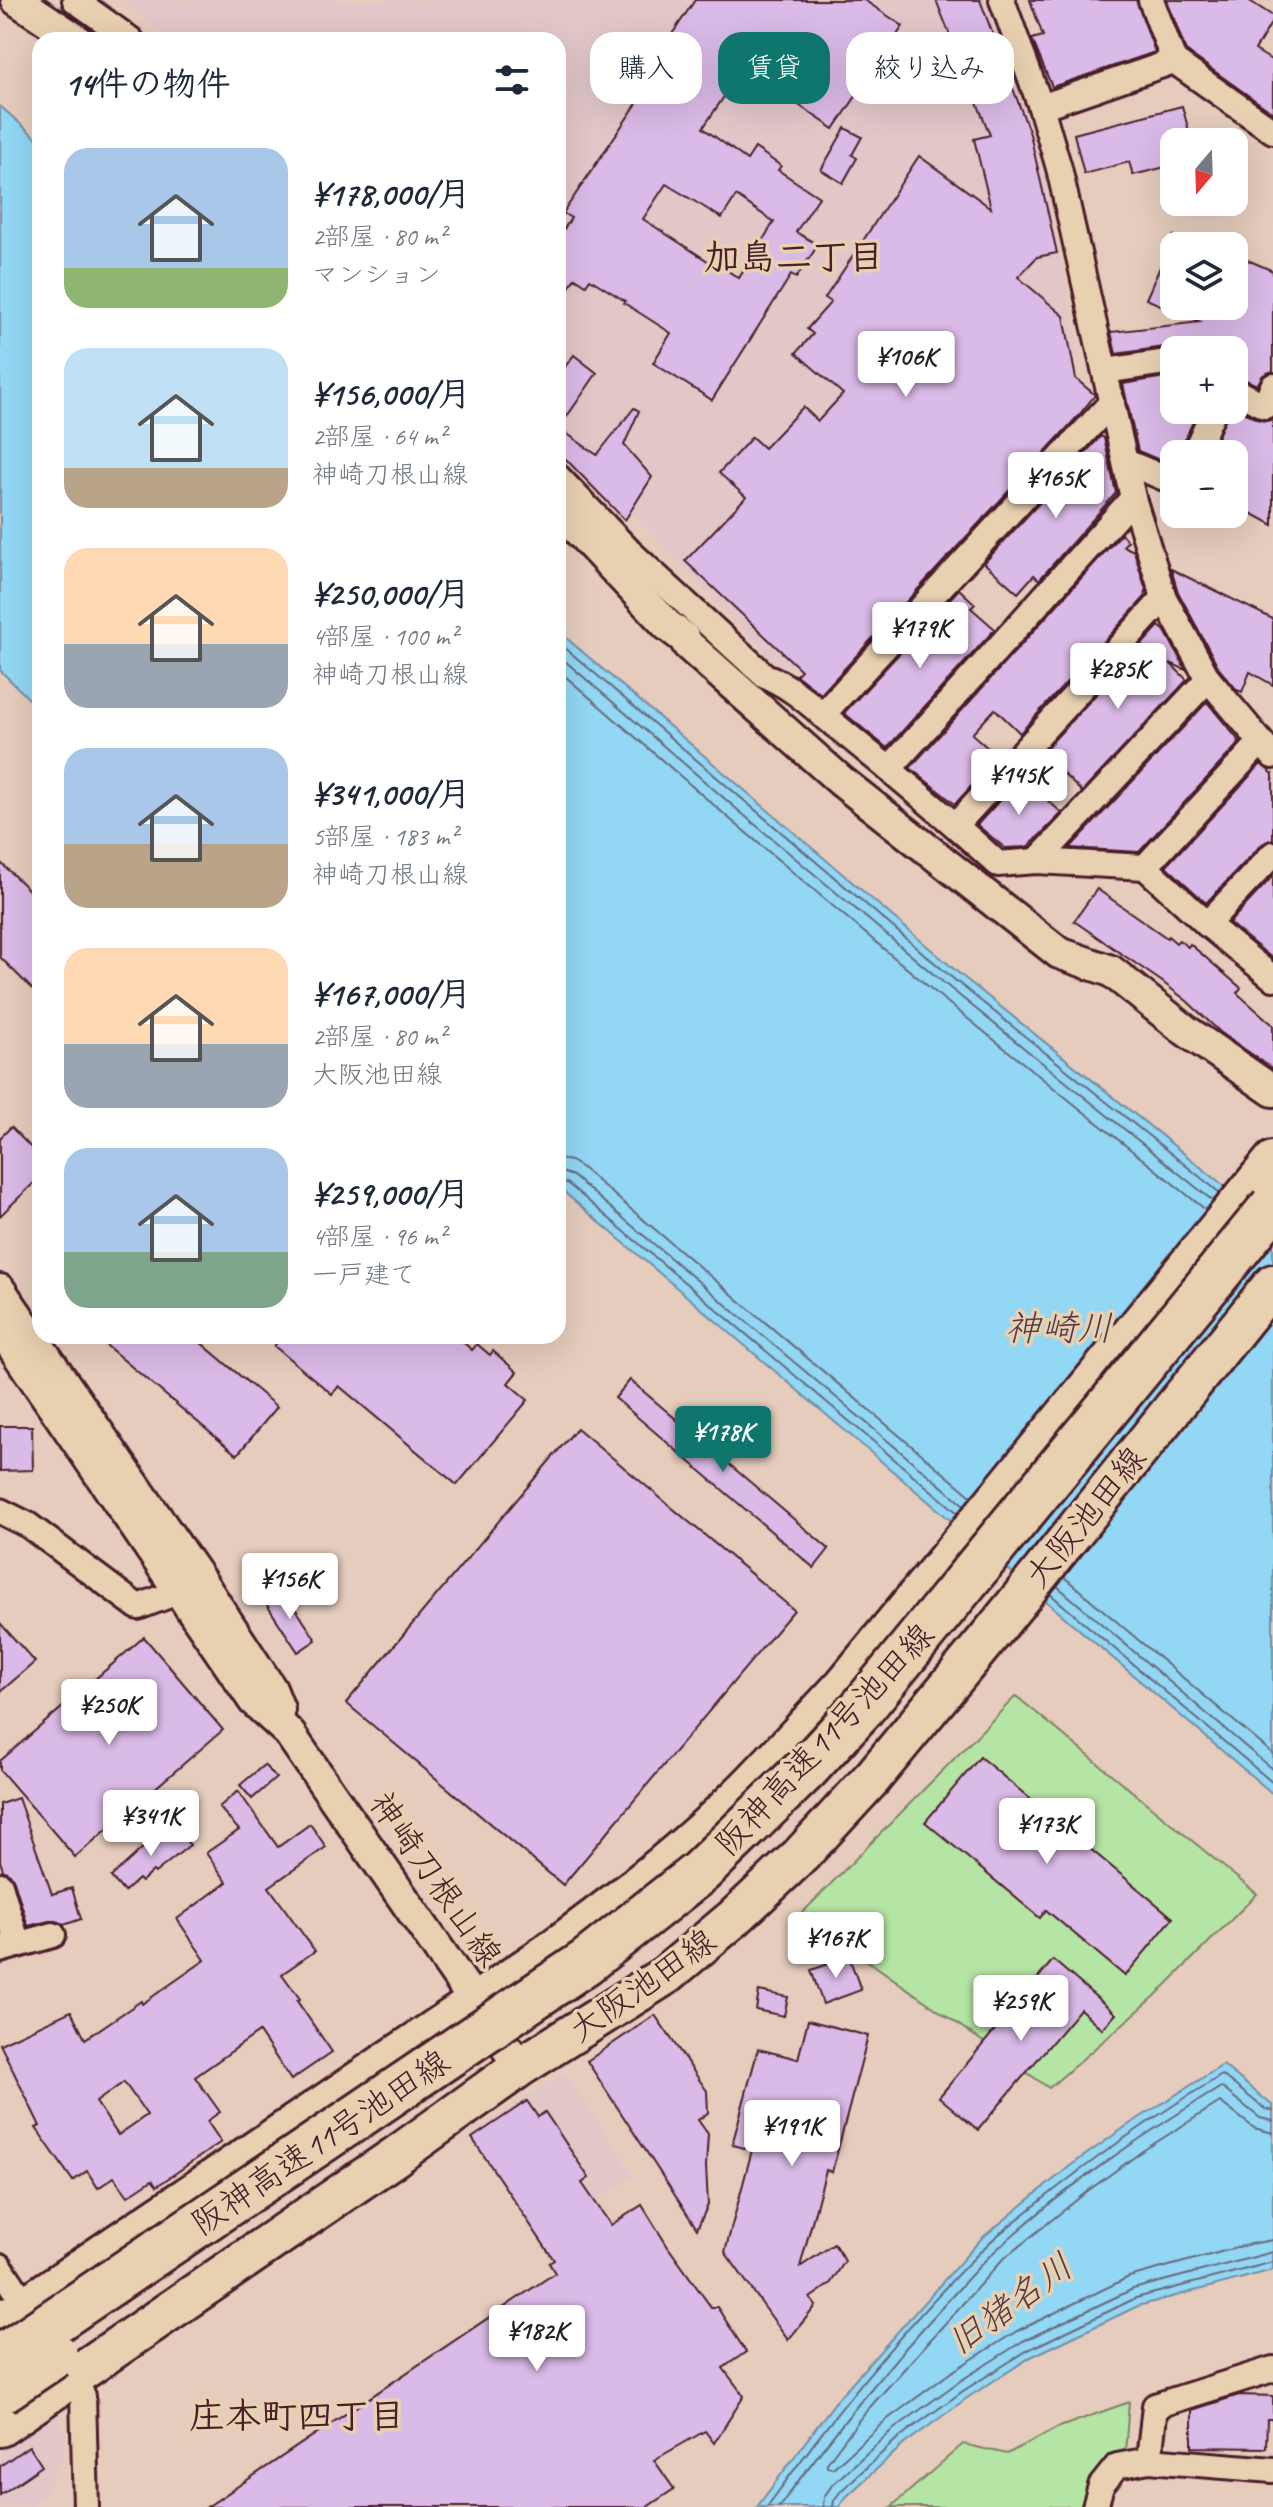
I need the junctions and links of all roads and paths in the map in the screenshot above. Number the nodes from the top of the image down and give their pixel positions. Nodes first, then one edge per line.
1 (17, 0) edge
2 (75, 0) edge
3 (1002, 0) edge
4 (1151, 0) edge
5 (65, 32) edge
6 (120, 32) edge
7 (1174, 61) junction
8 (1041, 107) junction
9 (1273, 131) edge
10 (1160, 363) edge
11 (1105, 371) junction
12 (1273, 386) edge
13 (1248, 397) edge
14 (1112, 402) junction
15 (1126, 462) junction
16 (1160, 476) edge
17 (566, 485) edge
18 (1133, 498) junction
19 (566, 518) edge
20 (1164, 598) junction
21 (1208, 679) junction
22 (822, 715) junction
23 (1267, 749) edge
24 (889, 769) junction
25 (956, 825) junction
26 (1273, 854) edge
27 (1037, 861) junction
28 (1145, 867) junction
29 (1207, 924) junction
30 (1273, 978) edge
31 (1273, 1091) edge
32 (1273, 1161) edge
33 (1273, 1206) edge
34 (1273, 1250) edge
35 (1273, 1284) edge
36 (0, 1290) edge
37 (0, 1328) edge
38 (32, 1340) edge
39 (35, 1344) edge
40 (0, 1511) edge
41 (191, 1587) junction
42 (0, 1885) edge
43 (53, 1935) dead end
44 (9, 1947) edge
45 (475, 2002) junction
46 (520, 2067) junction
47 (0, 2266) edge
48 (13, 2315) edge
49 (0, 2358) edge
50 (1273, 2369) edge
51 (71, 2378) junction
52 (0, 2392) edge
53 (0, 2427) edge
54 (1149, 2460) junction
55 (1273, 2470) edge
56 (86, 2507) edge
57 (1095, 2507) edge

1 - 5 street
2 - 6 street
3 - 8 street
4 - 7 street
7 - 8 street
7 - 9 street
8 - 11 street
10 - 11 street
11 - 14 street
12 - 13 street
14 - 15 street
14 - 22 street
15 - 16 street
15 - 18 street
17 - 22 street
18 - 20 street
18 - 24 street
19 - 31 street
20 - 21 street
20 - 25 street
21 - 23 street
21 - 27 street
22 - 24 street
23 - 28 street
24 - 25 street
25 - 27 street
26 - 29 street
27 - 28 street
28 - 29 street
29 - 30 street
32 - 45 main road
33 - 49 highway, 阪神高速11号池田線, bridge
34 - 52 highway, 阪神高速11号池田線, bridge
35 - 46 main road, 大阪池田線
36 - 38 street, 神崎刀根山線
37 - 41 street, 神崎刀根山線
39 - 41 street, 神崎刀根山線
40 - 41 street
41 - 45 street, 神崎刀根山線
42 - 44 street
43 - 44 street
45 - 46 street, 神崎刀根山線
45 - 48 main road
46 - 51 main road, 大阪池田線
47 - 48 street
48 - 51 street
50 - 54 street
51 - 53 main road, 大阪池田線
51 - 56 street
54 - 55 street
54 - 57 street

